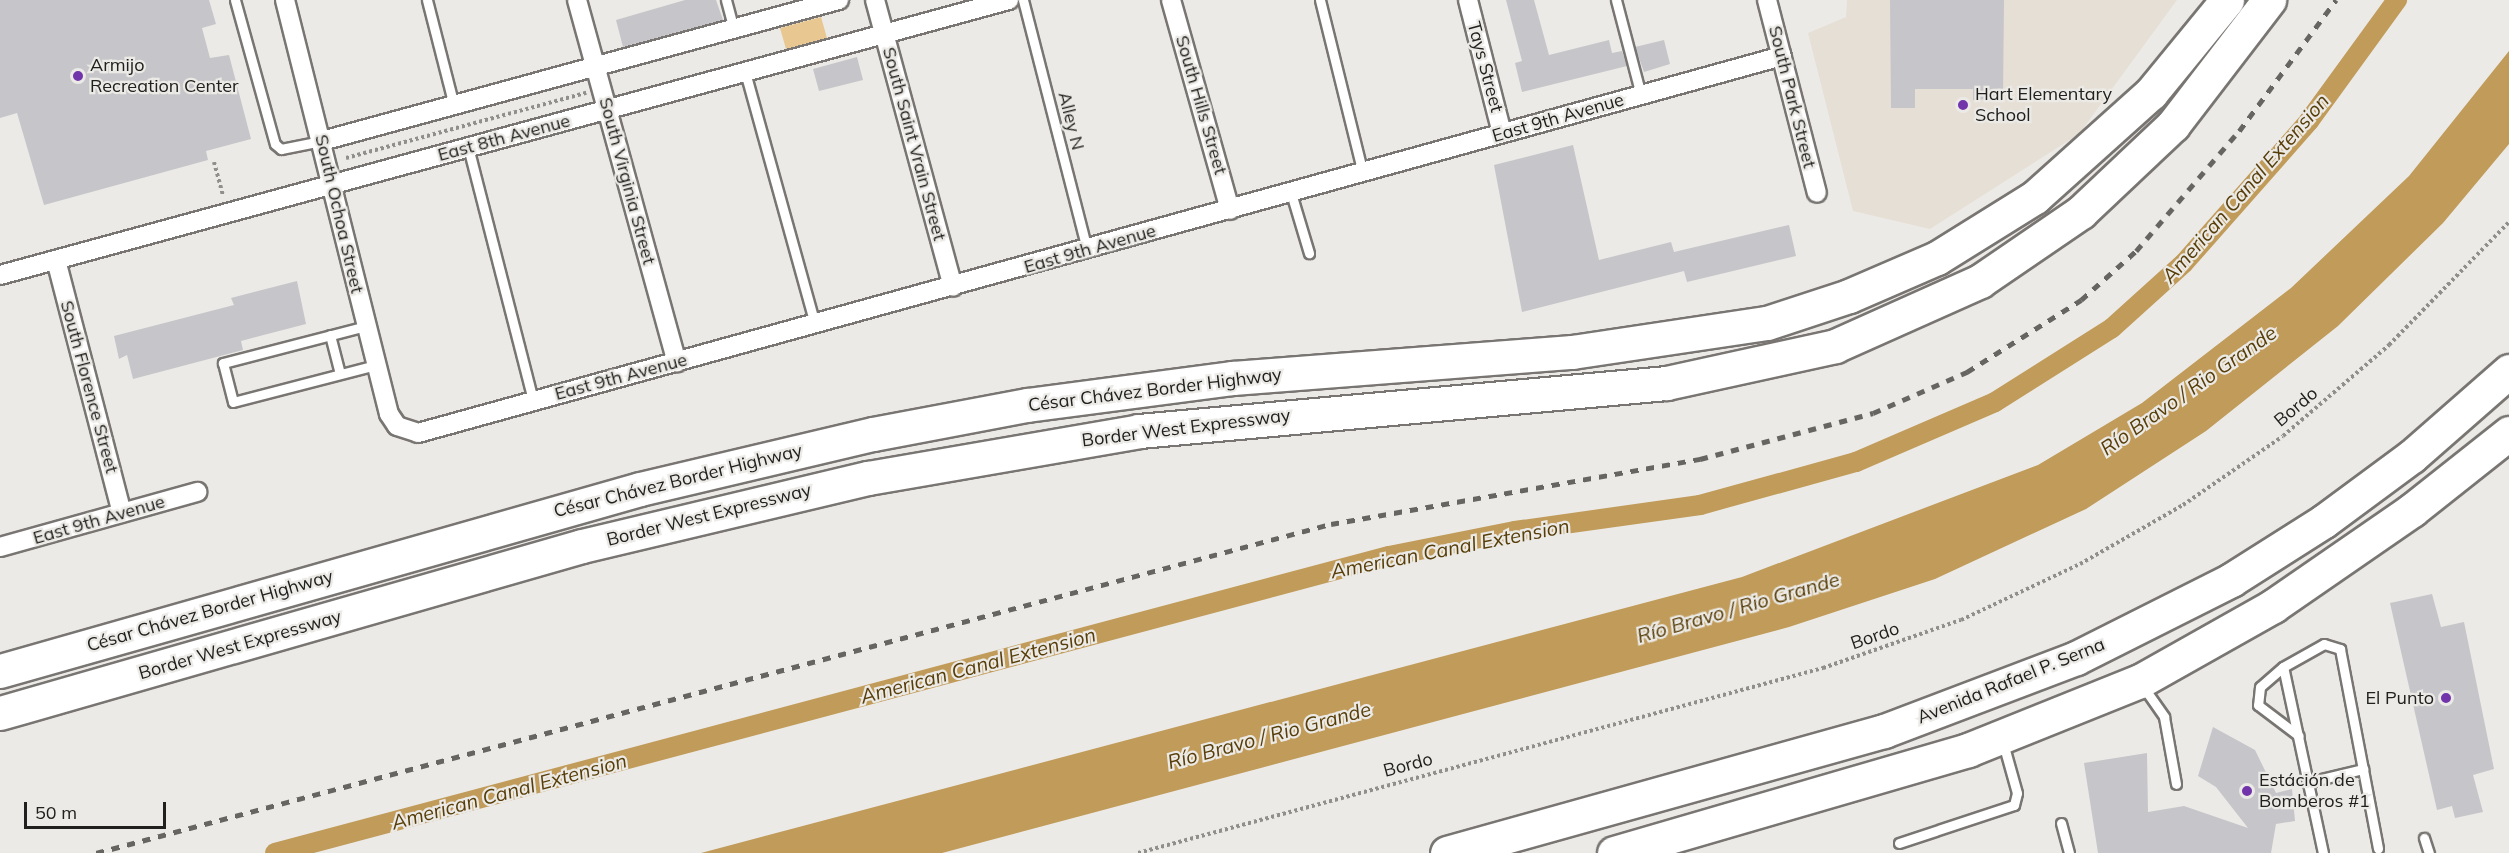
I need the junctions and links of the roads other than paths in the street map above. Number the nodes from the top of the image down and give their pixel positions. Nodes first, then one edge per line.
1 (235, 0) edge
2 (285, 0) edge
3 (427, 0) edge
4 (577, 0) edge
5 (726, 0) edge
6 (839, 0) edge
7 (875, 0) edge
8 (1009, 0) edge
9 (1023, 0) edge
10 (1171, 0) edge
11 (1320, 0) edge
12 (1467, 0) edge
13 (1617, 0) edge
14 (1767, 0) edge
15 (2227, 0) edge
16 (2269, 0) edge
17 (734, 29) junction
18 (884, 34) junction
19 (1782, 56) junction
20 (596, 67) junction
21 (745, 72) junction
22 (1641, 94) junction
23 (454, 106) junction
24 (607, 110) junction
25 (1502, 133) junction
26 (322, 141) junction
27 (468, 147) junction
28 (1363, 174) junction
29 (333, 186) junction
30 (1292, 193) junction
31 (1817, 194) dead end
32 (1230, 210) junction
33 (1087, 249) junction
34 (1309, 253) dead end
35 (56, 260) junction
36 (0, 275) edge
37 (953, 287) junction
38 (815, 324) junction
39 (366, 326) junction
40 (330, 335) junction
41 (677, 362) junction
42 (376, 365) junction
43 (2509, 371) edge
44 (340, 374) junction
45 (533, 401) junction
46 (398, 426) joint
47 (2509, 433) edge
48 (197, 492) dead end
49 (122, 513) junction
50 (0, 547) edge
51 (2283, 667) junction
52 (0, 671) edge
53 (2140, 681) junction
54 (0, 713) edge
55 (2299, 736) junction
56 (2002, 738) junction
57 (2363, 769) junction
58 (2309, 782) junction
59 (2176, 784) dead end
60 (2061, 823) dead end
61 (2424, 838) dead end
62 (1899, 843) dead end
63 (2378, 848) dead end
64 (1447, 853) edge
65 (1614, 853) edge
66 (2069, 853) edge
67 (2323, 853) edge
68 (2429, 853) edge

1 - 26 lane
2 - 26 street, South Ochoa Street
3 - 23 lane
4 - 20 street, South Virginia Street
5 - 17 lane
6 - 17 street
7 - 18 street, South Saint Vrain Street
8 - 18 street, East 8th Avenue
9 - 33 lane, Alley N
10 - 32 street, South Hills Street
11 - 28 lane
12 - 25 street, Tays Street
13 - 22 lane
14 - 19 street, South Park Street
15 - 52 highway, César Chávez Border Highway
16 - 54 highway, Border West Expressway
17 - 20 street
18 - 21 street, East 8th Avenue
18 - 37 street, South Saint Vrain Street
19 - 22 street, East 9th Avenue
19 - 31 street, South Park Street
20 - 23 street
20 - 24 street, South Virginia Street
21 - 24 street, East 8th Avenue
21 - 38 lane
22 - 25 street, East 9th Avenue
23 - 26 street
24 - 27 street, East 8th Avenue
24 - 41 street, South Virginia Street
25 - 28 street, East 9th Avenue
26 - 29 street, South Ochoa Street
27 - 29 street, East 8th Avenue
27 - 45 lane
28 - 30 street, East 9th Avenue
29 - 35 street, East 8th Avenue
29 - 39 street, South Ochoa Street
30 - 32 street, East 9th Avenue
30 - 34 lane
32 - 33 street, East 9th Avenue
33 - 37 street, East 9th Avenue
35 - 36 street, East 8th Avenue
35 - 49 street, South Florence Street
37 - 38 street, East 9th Avenue
38 - 41 street, East 9th Avenue
39 - 40 lane
39 - 42 street, South Ochoa Street
40 - 44 lane
40 - 44 lane
41 - 45 street, East 9th Avenue
42 - 44 lane
42 - 46 street, South Ochoa Street
43 - 64 highway, Avenida Rafael P. Serna
45 - 46 street, East 9th Avenue
47 - 53 highway
48 - 49 street, East 9th Avenue
49 - 50 street, East 9th Avenue
51 - 55 lane
51 - 55 lane
51 - 57 lane
53 - 56 highway
53 - 59 lane
55 - 58 lane
56 - 62 lane
56 - 65 highway
57 - 58 lane
57 - 63 lane
58 - 67 lane
60 - 66 lane
61 - 68 lane

